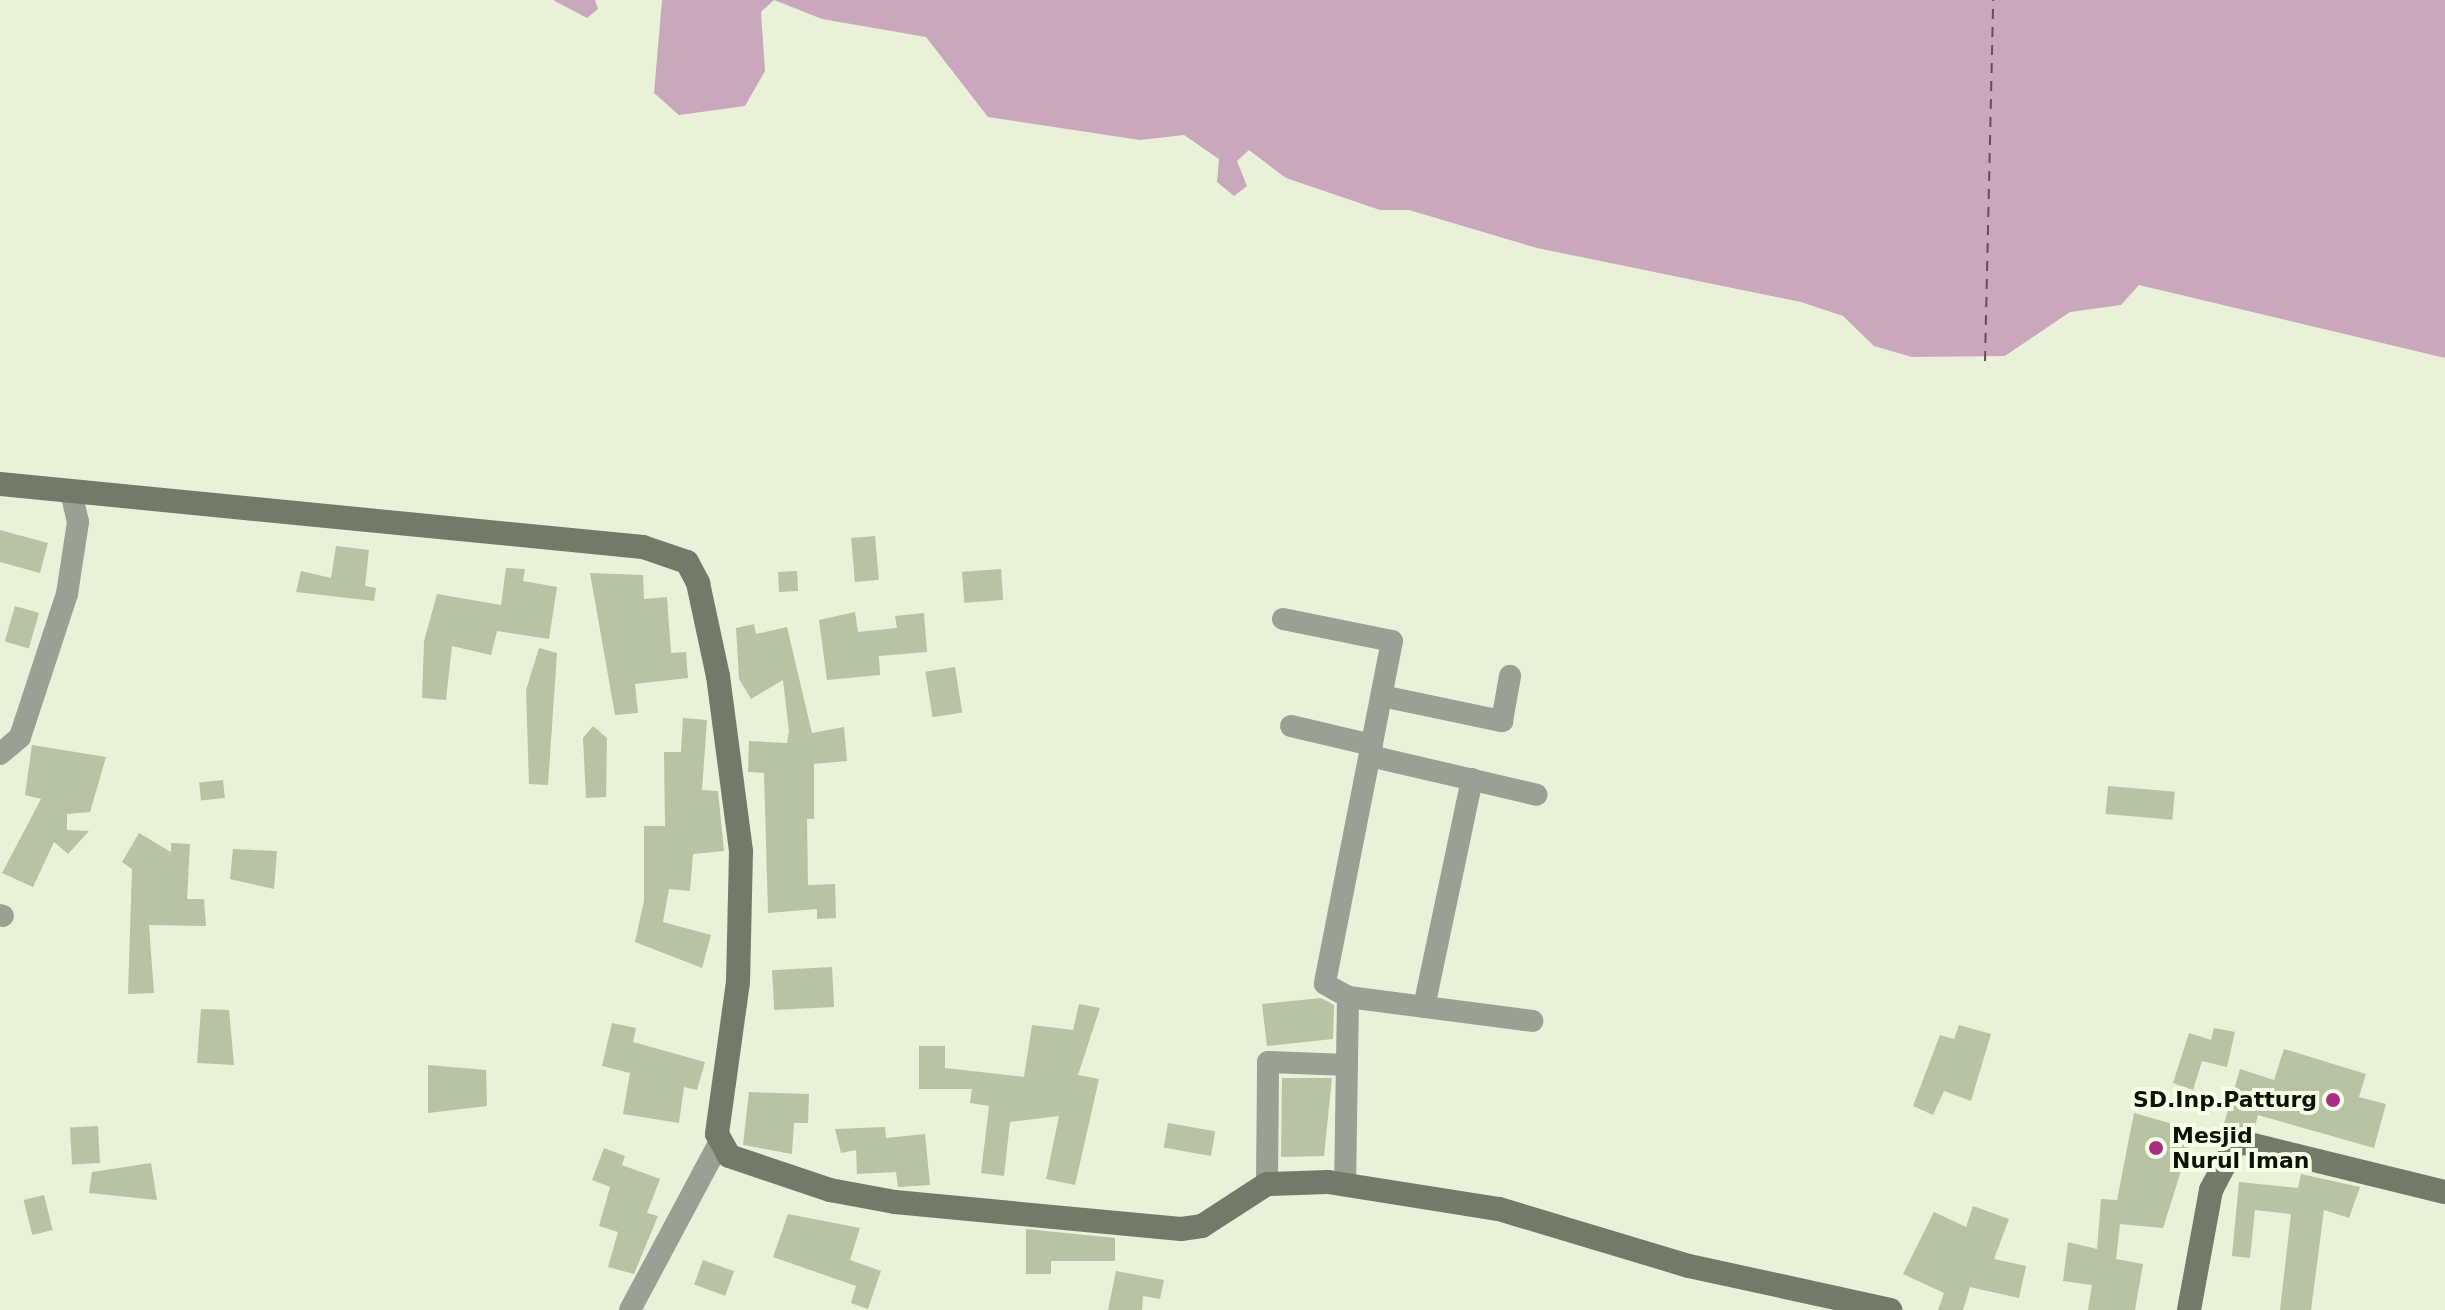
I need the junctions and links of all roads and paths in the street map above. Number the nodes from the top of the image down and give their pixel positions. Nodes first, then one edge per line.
1 (0, 484) edge
2 (71, 491) junction
3 (1283, 619) dead end
4 (1510, 676) dead end
5 (1382, 696) junction
6 (1291, 726) dead end
7 (1371, 750) junction
8 (0, 754) edge
9 (1472, 779) junction
10 (1537, 795) dead end
11 (1348, 997) junction
12 (1424, 1007) junction
13 (1532, 1021) dead end
14 (1347, 1065) junction
15 (718, 1145) junction
16 (1267, 1184) junction
17 (1345, 1185) junction
18 (2445, 1192) edge
19 (630, 1310) edge
20 (1890, 1310) edge
21 (2189, 1310) edge

1 - 2 street
2 - 8 street
2 - 15 street
3 - 5 street
4 - 5 street
5 - 7 street
6 - 7 street
7 - 9 street
7 - 11 street
9 - 10 street
9 - 12 street
11 - 12 street
11 - 14 street
12 - 13 street
14 - 16 street
14 - 17 street
15 - 16 street
15 - 19 street
16 - 17 street
17 - 20 street
18 - 21 street

